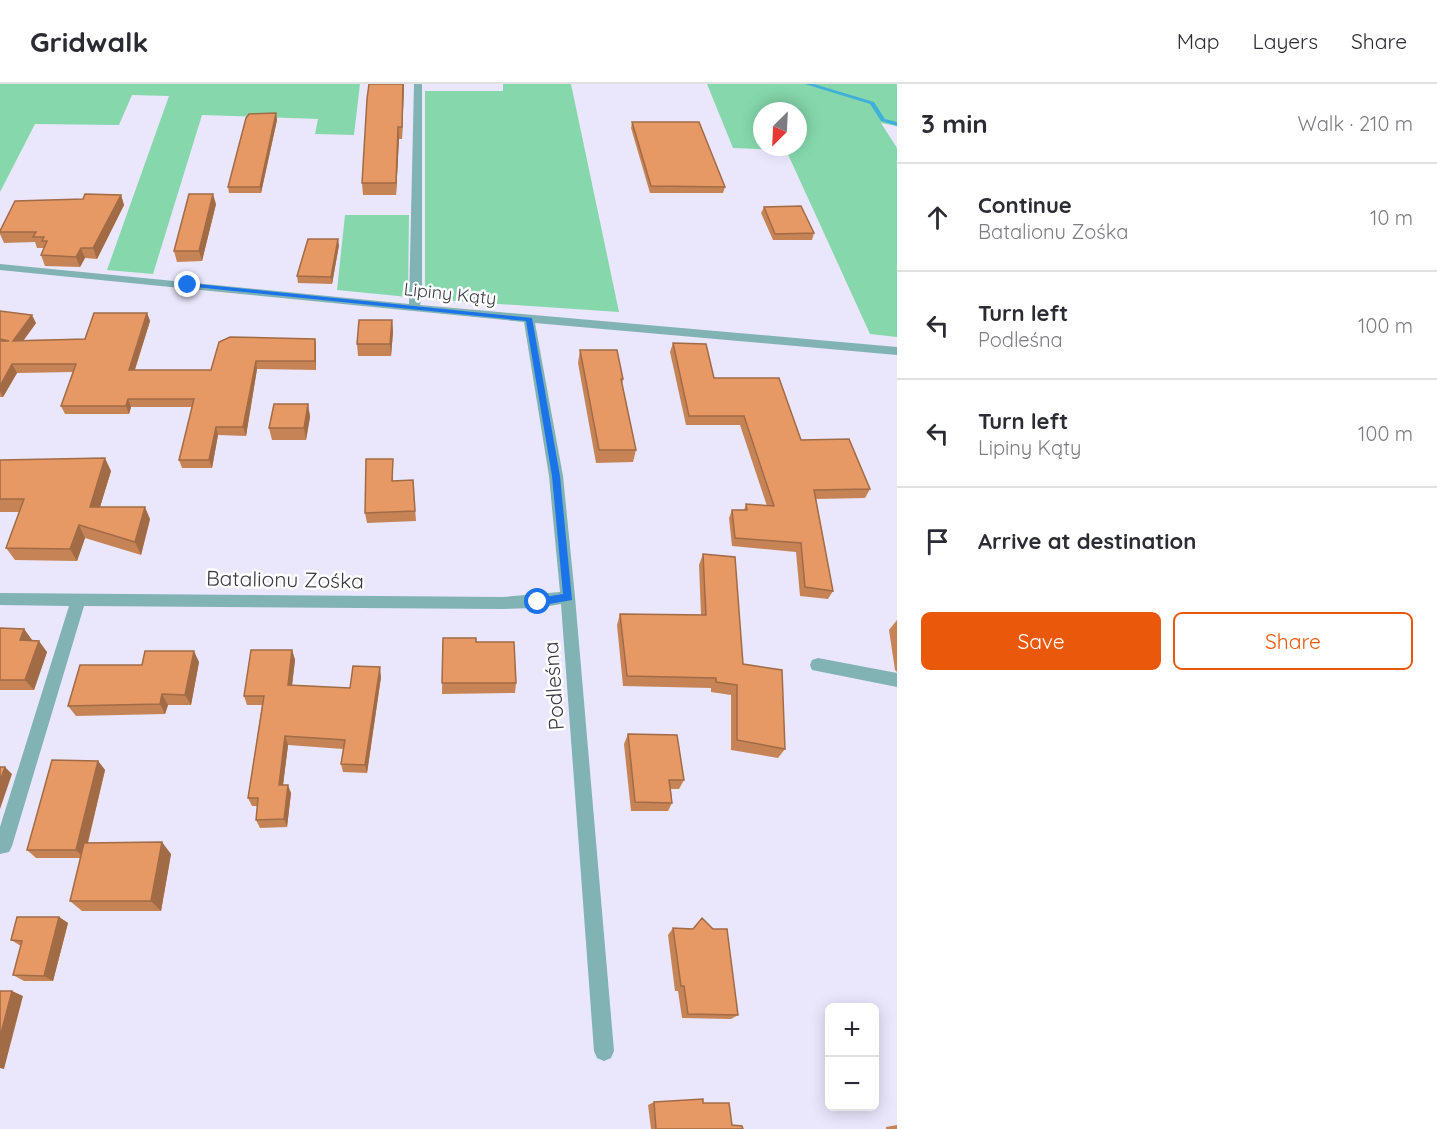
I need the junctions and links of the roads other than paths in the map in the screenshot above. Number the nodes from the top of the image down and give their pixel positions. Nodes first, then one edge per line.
1 (417, 84) edge
2 (0, 267) edge
3 (413, 308) junction
4 (529, 319) junction
5 (897, 351) edge
6 (568, 597) junction
7 (0, 598) edge
8 (79, 598) junction
9 (818, 665) dead end
10 (897, 680) edge
11 (3, 846) dead end
12 (604, 1051) dead end

1 - 3 street
2 - 3 street, Lipiny Kąty
3 - 4 street, Lipiny Kąty
4 - 5 street, Lipiny Kąty
4 - 6 street, Podleśna
6 - 8 street, Batalionu Zośka
6 - 12 street, Podleśna
7 - 8 street, Batalionu Zośka
8 - 11 street
9 - 10 street

